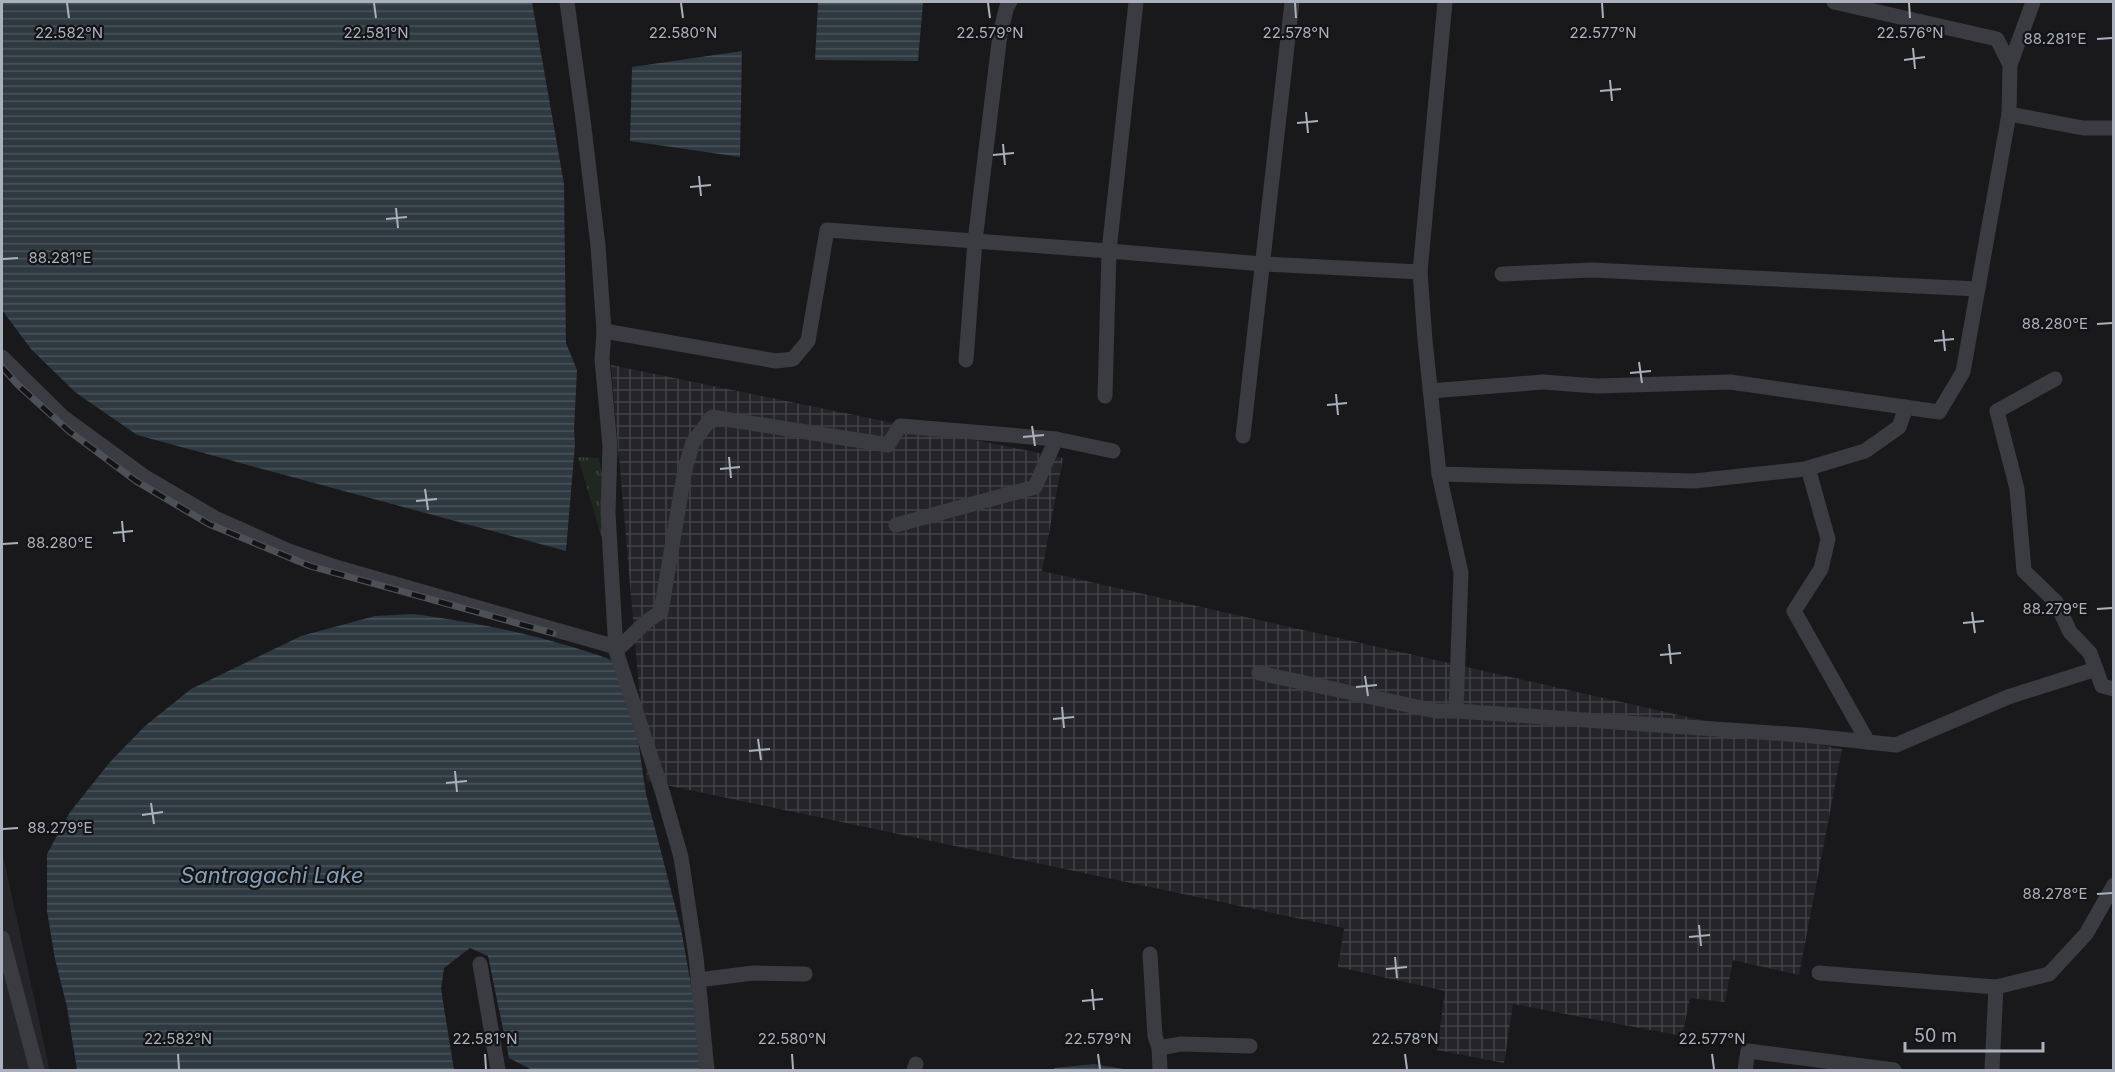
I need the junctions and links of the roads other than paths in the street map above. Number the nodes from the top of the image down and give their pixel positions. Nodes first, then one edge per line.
1 (567, 2) edge
2 (1010, 2) edge
3 (1136, 2) edge
4 (1292, 2) edge
5 (1445, 2) edge
6 (1834, 2) edge
7 (2033, 2) edge
8 (2010, 65) junction
9 (2009, 114) junction
10 (2114, 128) edge
11 (975, 241) junction
12 (1109, 251) junction
13 (1263, 264) junction
14 (1420, 272) junction
15 (1502, 274) dead end
16 (1978, 289) junction
17 (604, 331) junction
18 (2, 357) edge
19 (966, 360) dead end
20 (2055, 379) dead end
21 (1430, 391) junction
22 (1105, 396) dead end
23 (1906, 407) junction
24 (1243, 436) dead end
25 (1056, 439) junction
26 (1113, 451) dead end
27 (1808, 468) junction
28 (1439, 474) junction
29 (896, 525) dead end
30 (616, 649) junction
31 (2096, 669) junction
32 (1259, 673) dead end
33 (2114, 689) edge
34 (1456, 711) junction
35 (1868, 742) junction
36 (2114, 885) edge
37 (2, 938) edge
38 (1150, 954) dead end
39 (480, 963) dead end
40 (1819, 973) dead end
41 (805, 974) dead end
42 (698, 980) junction
43 (8, 984) edge
44 (1996, 987) junction
45 (1250, 1046) dead end
46 (1159, 1048) junction
47 (37, 1071) edge
48 (498, 1071) edge
49 (707, 1071) edge
50 (1160, 1071) edge
51 (1745, 1071) edge
52 (1894, 1071) edge
53 (1992, 1071) edge

1 - 17 street
2 - 11 street
3 - 12 street
4 - 13 street
5 - 14 street
6 - 8 street
7 - 8 street
8 - 9 street
9 - 10 street
9 - 16 street
11 - 12 street
11 - 17 street
11 - 19 street
12 - 13 street
12 - 22 street
13 - 14 street
13 - 24 street
14 - 21 street
15 - 16 street
16 - 23 street
17 - 30 street
18 - 30 street
20 - 31 street
21 - 23 street
21 - 28 street
23 - 27 street
25 - 26 street
25 - 29 street
25 - 30 street
27 - 28 street
27 - 35 street
28 - 34 street
30 - 42 street
31 - 33 street
31 - 35 street
32 - 34 street
34 - 35 street
36 - 44 street
37 - 43 street
38 - 46 street
39 - 48 street
40 - 44 street
41 - 42 street
42 - 49 street
43 - 47 street
44 - 53 street
45 - 46 street
46 - 50 street
51 - 52 street

